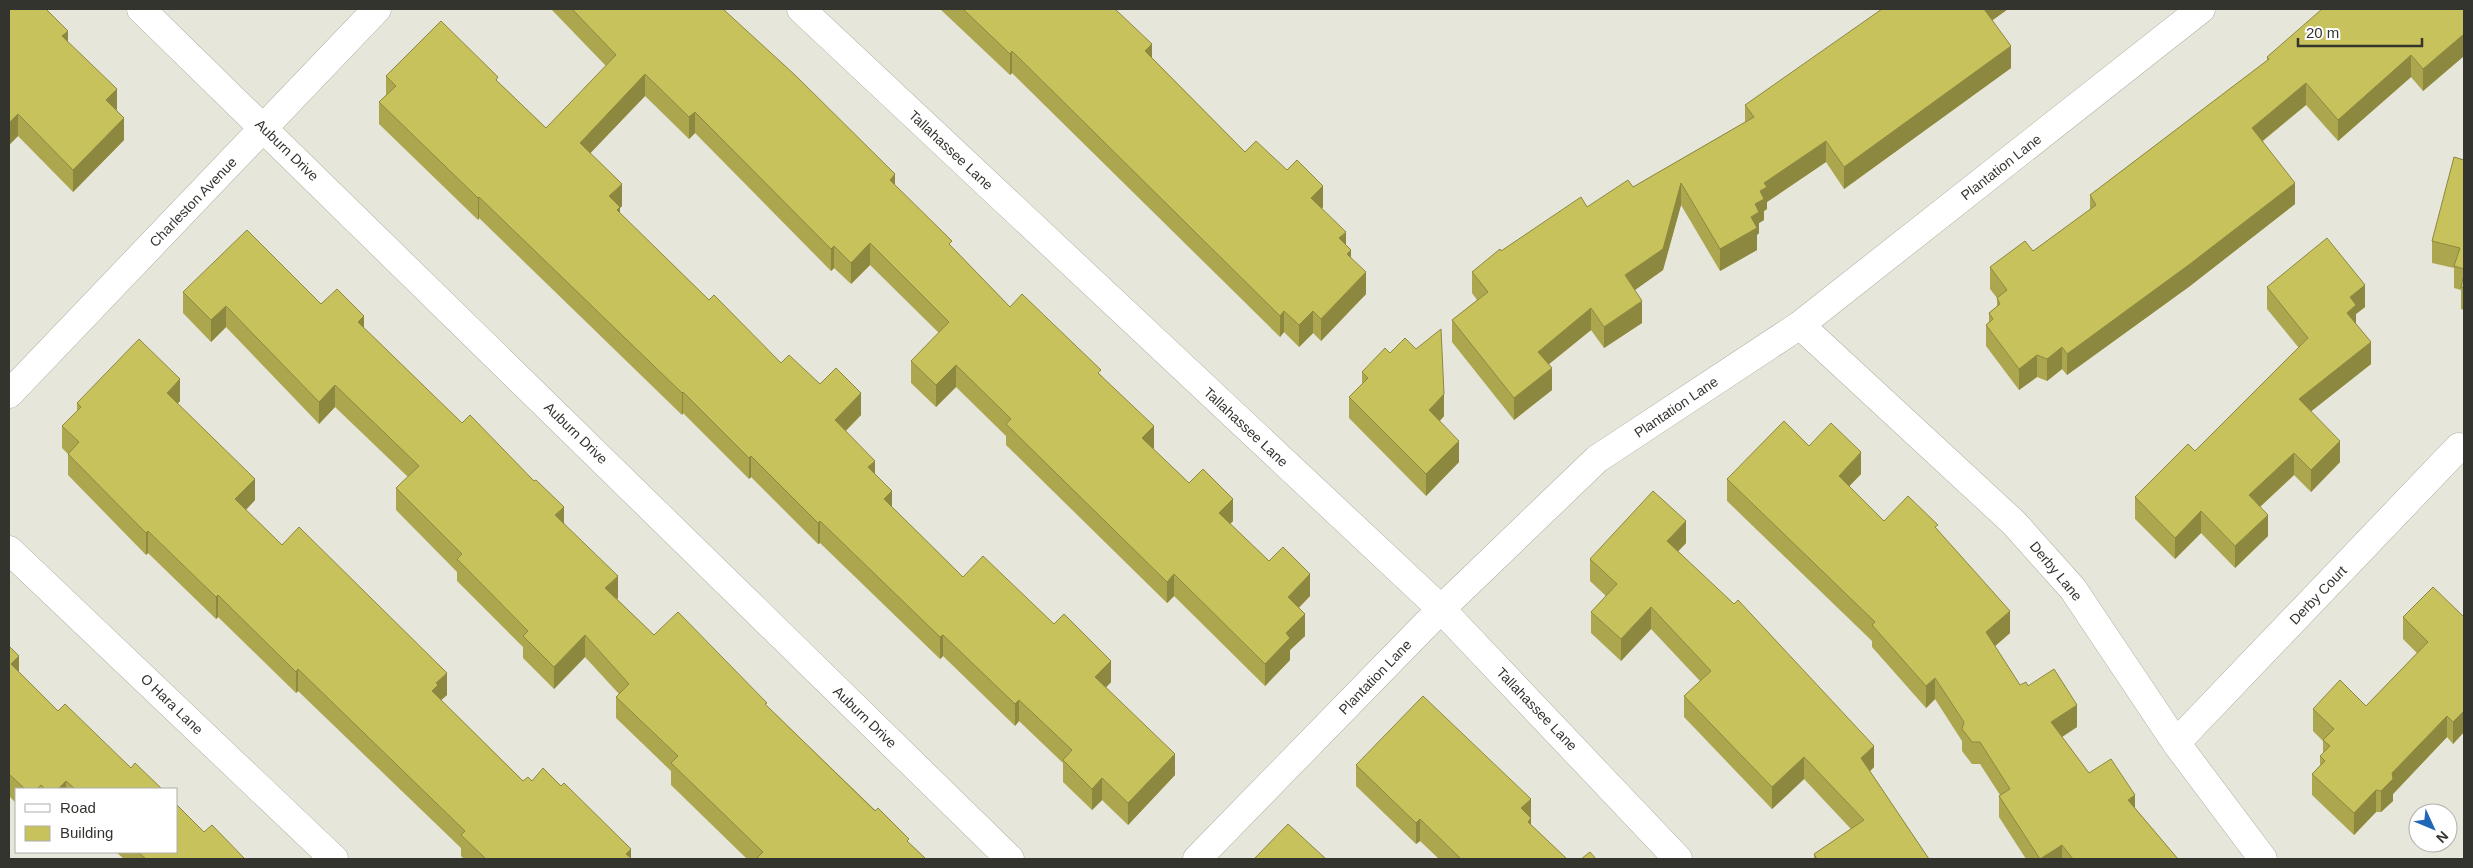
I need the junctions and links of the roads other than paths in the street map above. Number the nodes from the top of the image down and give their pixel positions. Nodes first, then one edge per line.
1 (141, 9) edge
2 (377, 9) edge
3 (801, 9) edge
4 (2201, 9) edge
5 (264, 127) junction
6 (1800, 325) junction
7 (9, 394) edge
8 (2459, 447) dead end
9 (9, 550) edge
10 (1441, 609) junction
11 (2176, 743) junction
12 (334, 859) edge
13 (1010, 859) edge
14 (1197, 859) edge
15 (1678, 859) edge
16 (2263, 859) edge

1 - 5 street, Auburn Drive
2 - 5 street, Charleston Avenue
3 - 10 street, Tallahassee Lane
4 - 6 street, Plantation Lane
5 - 7 street, Charleston Avenue
5 - 13 street, Auburn Drive
6 - 10 street, Plantation Lane
6 - 11 street, Derby Lane
8 - 11 street, Derby Court
9 - 12 street, O Hara Lane
10 - 14 street, Plantation Lane
10 - 15 street, Tallahassee Lane
11 - 16 street, Derby Lane

